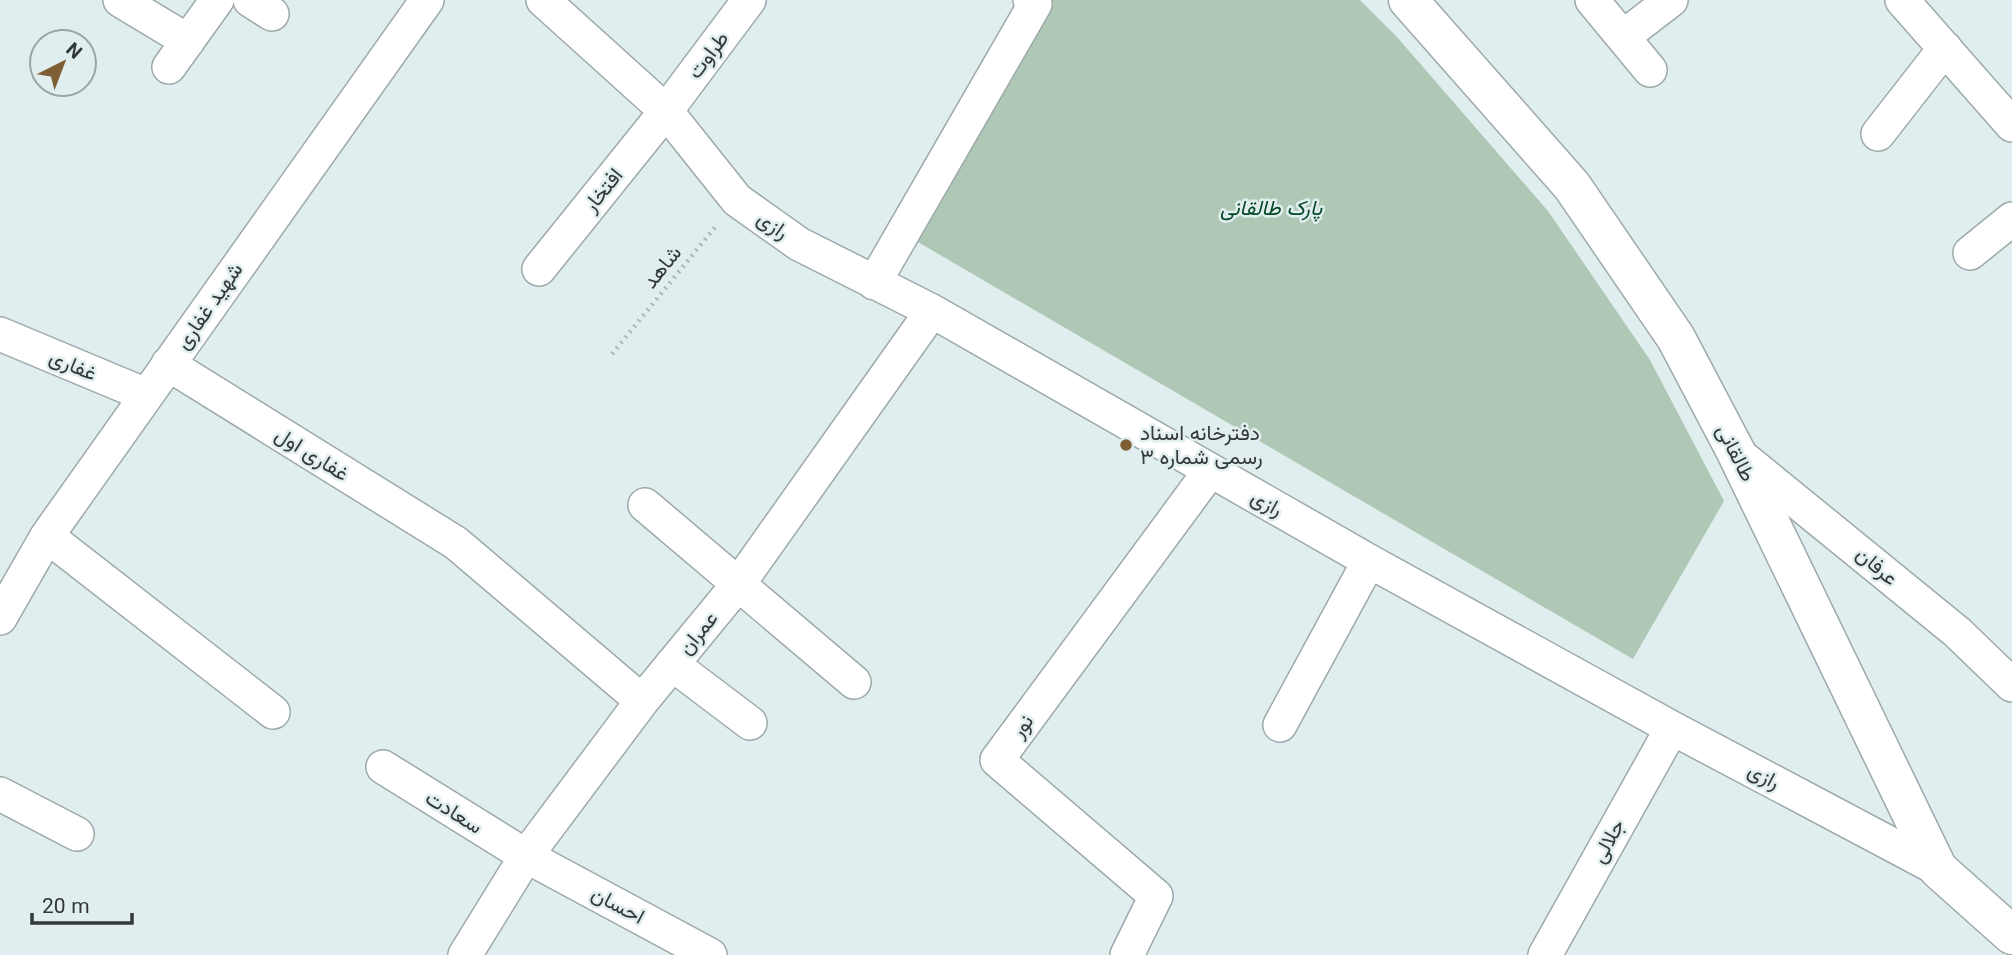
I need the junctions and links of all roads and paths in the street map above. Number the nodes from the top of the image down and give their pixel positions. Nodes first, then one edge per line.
1 (120, 0) edge
2 (218, 0) edge
3 (427, 0) edge
4 (543, 0) edge
5 (749, 0) edge
6 (1030, 0) edge
7 (1592, 0) edge
8 (1671, 0) edge
9 (1902, 0) edge
10 (1421, 4) edge
11 (1623, 37) junction
12 (1945, 48) junction
13 (1650, 70) dead end
14 (666, 111) junction
15 (2012, 125) edge
16 (1878, 134) dead end
17 (737, 201) junction
18 (2012, 219) edge
19 (1970, 253) dead end
20 (539, 269) dead end
21 (874, 283) junction
22 (932, 311) junction
23 (0, 334) edge
24 (612, 354) dead end
25 (168, 364) junction
26 (146, 395) junction
27 (1736, 452) junction
28 (1210, 471) junction
29 (645, 505) dead end
30 (47, 536) junction
31 (1369, 561) junction
32 (740, 582) junction
33 (0, 618) edge
34 (672, 664) junction
35 (2005, 666) edge
36 (854, 682) dead end
37 (642, 701) junction
38 (273, 712) dead end
39 (750, 723) dead end
40 (1280, 725) dead end
41 (1672, 728) junction
42 (383, 767) dead end
43 (0, 794) edge
44 (77, 834) dead end
45 (526, 856) junction
46 (1938, 869) junction
47 (2012, 935) edge
48 (465, 955) edge
49 (710, 955) edge
50 (1127, 955) edge
51 (1545, 955) edge

1 - 2 street
3 - 25 street, شهید غفاری
4 - 14 street, رازی
5 - 14 street, طراوت
6 - 21 street
7 - 11 street
8 - 11 street
9 - 12 street
10 - 27 main road, طالقانی
11 - 13 street
12 - 15 street
12 - 16 street
14 - 17 street, رازی
14 - 20 street, افتخار
17 - 21 street, رازی
17 - 24 path, شاهد
18 - 19 street
21 - 22 street, رازی
22 - 28 street, رازی
22 - 32 street, عمران
23 - 26 street, غفاری
25 - 26 street, شهید غفاری
25 - 37 street, غفاری اول
26 - 30 street, شهید غفاری
27 - 35 street, عرفان
27 - 46 main road, طالقانی
28 - 31 street, رازی
28 - 50 street, نور
29 - 32 street
30 - 33 street, شهید غفاری
30 - 38 street
31 - 40 street
31 - 41 street, رازی
32 - 34 street, عمران
32 - 36 street
34 - 37 street, عمران
34 - 39 street
37 - 45 street, عمران
41 - 46 street, رازی
41 - 51 street, جلالی
42 - 45 street, سعادت
43 - 44 street
45 - 48 street, عمران
45 - 49 street, احسان
46 - 47 main road, طالقانی

